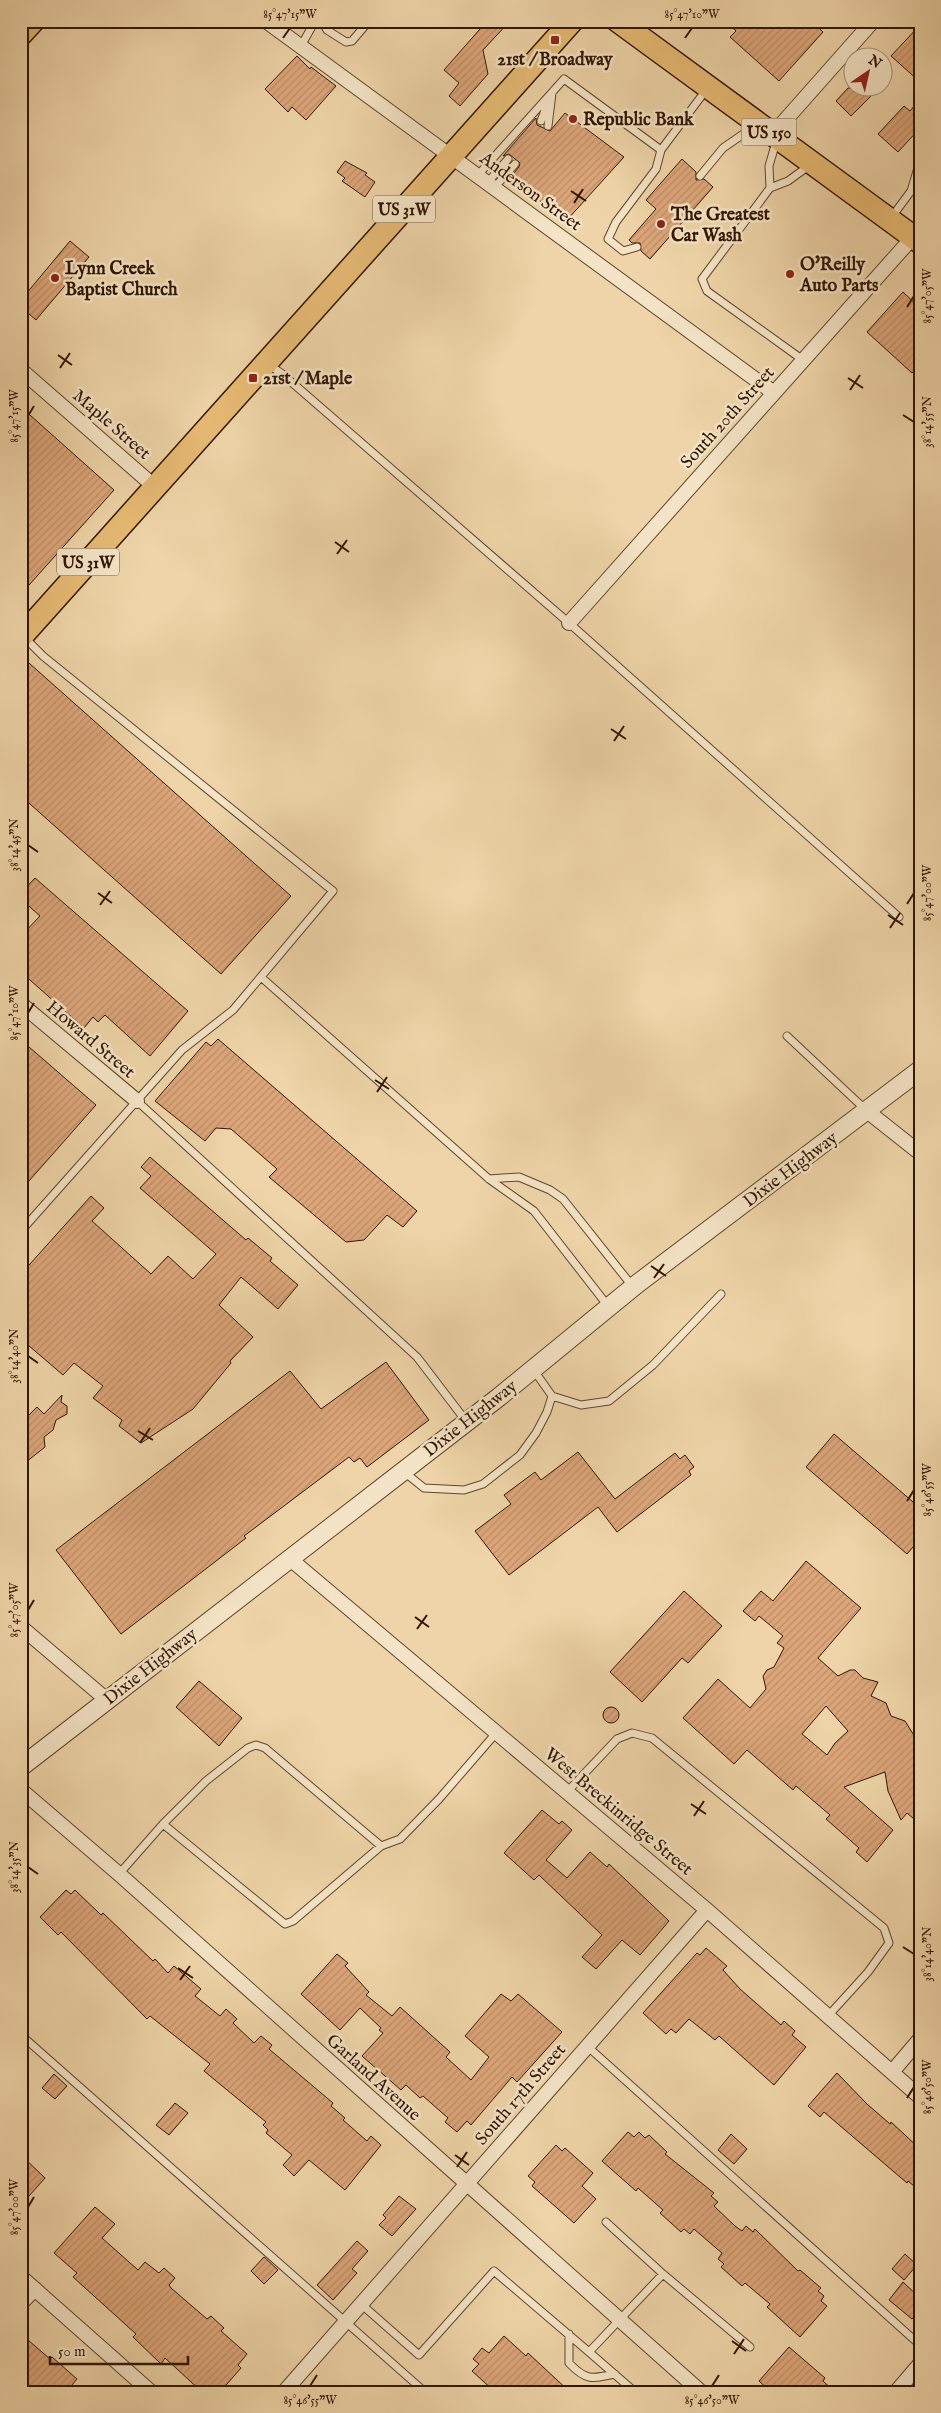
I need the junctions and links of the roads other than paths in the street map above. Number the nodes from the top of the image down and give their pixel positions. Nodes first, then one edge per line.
1 (33, 21) edge
2 (315, 21) edge
3 (322, 21) edge
4 (369, 21) edge
5 (572, 21) edge
6 (618, 21) edge
7 (873, 21) edge
8 (270, 22) edge
9 (21, 34) edge
10 (301, 46) junction
11 (708, 87) junction
12 (552, 93) junction
13 (545, 124) dead end
14 (769, 132) junction
15 (661, 150) junction
16 (451, 155) junction
17 (508, 159) dead end
18 (920, 161) edge
19 (515, 164) dead end
20 (813, 164) junction
21 (700, 176) dead end
22 (487, 182) junction
23 (770, 188) junction
24 (890, 220) junction
25 (916, 239) edge
26 (637, 247) dead end
27 (803, 360) junction
28 (266, 364) junction
29 (21, 370) edge
30 (774, 393) junction
31 (155, 486) junction
32 (569, 623) junction
33 (22, 637) edge
34 (899, 917) dead end
35 (261, 976) junction
36 (21, 1004) edge
37 (787, 1036) dead end
38 (920, 1070) edge
39 (137, 1101) junction
40 (867, 1111) junction
41 (920, 1153) edge
42 (489, 1180) junction
43 (21, 1231) edge
44 (633, 1286) junction
45 (721, 1294) dead end
46 (609, 1306) junction
47 (533, 1368) junction
48 (552, 1396) junction
49 (467, 1422) junction
50 (403, 1470) junction
51 (290, 1558) junction
52 (21, 1627) edge
53 (107, 1700) junction
54 (497, 1732) junction
55 (21, 1767) edge
56 (21, 1790) edge
57 (567, 1792) junction
58 (163, 1824) junction
59 (381, 1846) junction
60 (119, 1874) junction
61 (706, 1910) junction
62 (828, 2016) junction
63 (21, 2035) edge
64 (920, 2038) edge
65 (587, 2046) junction
66 (892, 2072) junction
67 (920, 2097) edge
68 (466, 2184) junction
69 (606, 2222) dead end
70 (663, 2274) junction
71 (21, 2277) edge
72 (35, 2289) junction
73 (21, 2303) edge
74 (361, 2304) junction
75 (618, 2319) junction
76 (345, 2322) junction
77 (568, 2334) junction
78 (920, 2345) edge
79 (750, 2348) dead end
80 (589, 2352) junction
81 (920, 2364) edge
82 (615, 2374) junction
83 (151, 2392) edge
84 (284, 2392) edge
85 (425, 2392) edge
86 (636, 2392) edge
87 (701, 2392) edge
88 (896, 2392) edge

1 - 9 main road
2 - 10 lane
3 - 4 lane
5 - 16 main road, US 31W
6 - 11 main road, US 150
7 - 14 street
8 - 10 street, Anderson Street
10 - 16 street, Anderson Street
11 - 14 main road, US 150
11 - 15 lane
12 - 13 lane
12 - 15 lane
12 - 22 lane
14 - 20 main road, US 150
14 - 21 lane
14 - 23 lane
15 - 26 lane
16 - 22 street, Anderson Street
16 - 28 main road, US 31W
17 - 22 lane
18 - 24 lane
19 - 22 lane
20 - 23 lane
20 - 24 main road, US 150
22 - 30 street, Anderson Street
23 - 27 lane
24 - 25 main road, US 150
25 - 27 street, South 20th Street
27 - 30 street, South 20th Street
28 - 31 main road, US 31W
28 - 32 lane
29 - 31 street, Maple Street
30 - 32 street, South 20th Street
31 - 33 main road, US 31W
32 - 34 lane
33 - 35 lane
35 - 39 lane
35 - 42 lane
36 - 39 street, Howard Street
37 - 40 lane
38 - 40 street, Dixie Highway
39 - 43 lane
39 - 49 lane
40 - 41 street
40 - 44 street, Dixie Highway
42 - 44 lane
42 - 46 lane
44 - 46 street, Dixie Highway
45 - 48 lane
46 - 47 street, Dixie Highway
47 - 48 lane
47 - 49 street, Dixie Highway
48 - 50 lane
49 - 50 street, Dixie Highway
50 - 51 street, Dixie Highway
51 - 53 street, Dixie Highway
51 - 54 street, West Breckinridge Street
52 - 53 street
53 - 55 street, Dixie Highway
54 - 57 street, West Breckinridge Street
54 - 59 lane
56 - 60 street, Garland Avenue
57 - 61 street, West Breckinridge Street
57 - 62 lane
58 - 59 lane
58 - 59 lane
58 - 60 lane
60 - 68 street, Garland Avenue
61 - 62 street, West Breckinridge Street
61 - 65 street, South 17th Street
62 - 66 street, West Breckinridge Street
63 - 76 lane
64 - 66 street
65 - 68 street, South 17th Street
65 - 78 lane
66 - 67 street, West Breckinridge Street
68 - 74 street, South 17th Street
68 - 75 street, Garland Avenue
69 - 70 lane
70 - 75 lane
70 - 79 lane
71 - 72 street
72 - 73 street
72 - 83 street
74 - 76 street, South 17th Street
74 - 77 lane
75 - 80 lane
75 - 87 street, Garland Avenue
76 - 84 street, South 17th Street
76 - 85 lane
77 - 80 lane
77 - 82 lane
80 - 82 lane
81 - 88 street
82 - 86 lane

